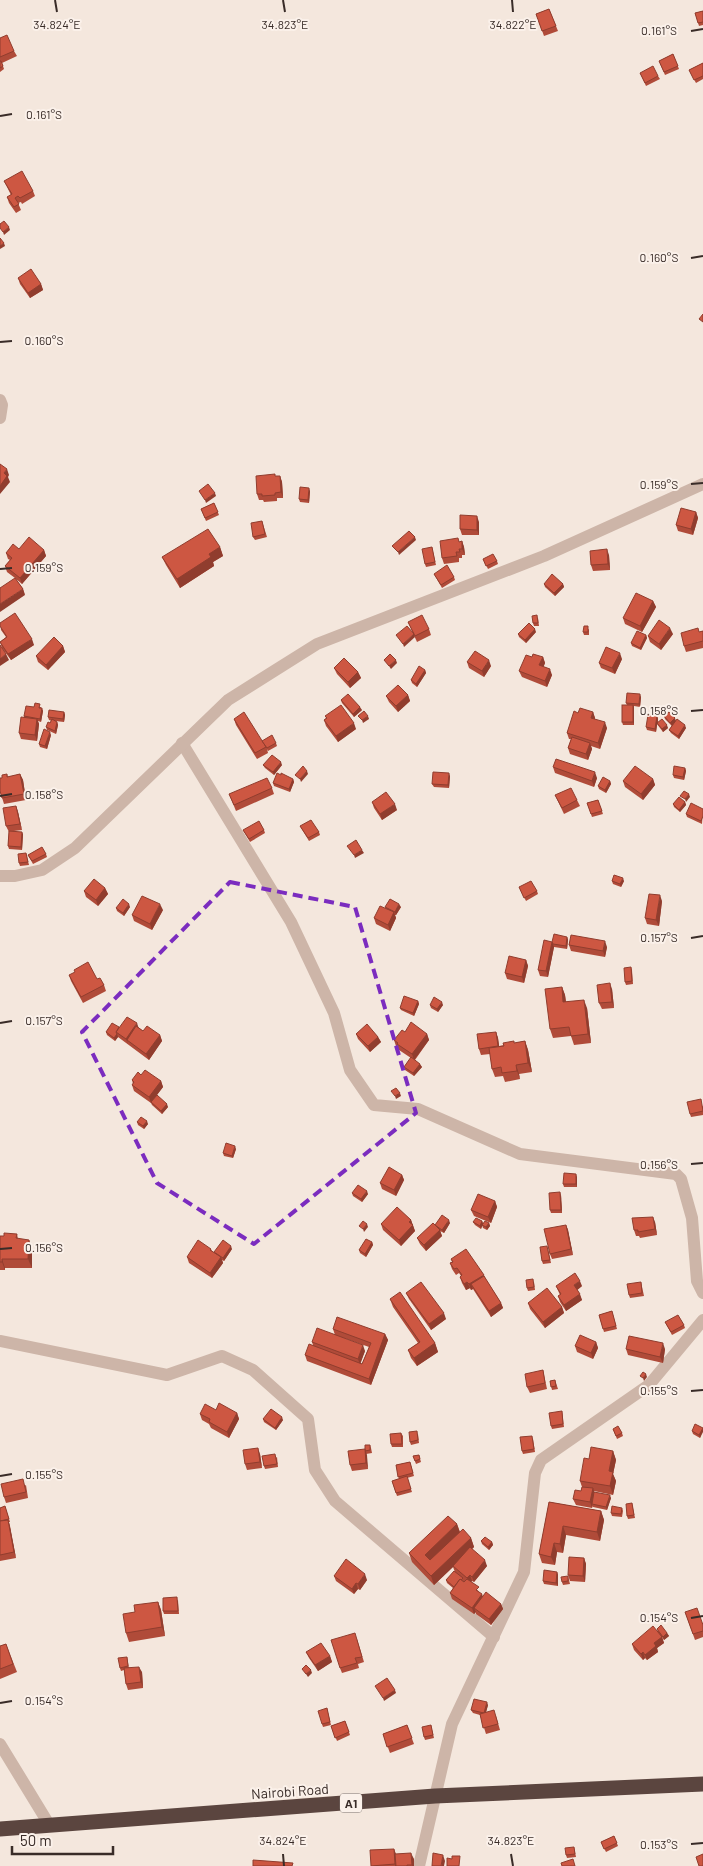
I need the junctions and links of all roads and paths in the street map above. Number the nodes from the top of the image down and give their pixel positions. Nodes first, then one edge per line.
1 (0, 400) edge
2 (0, 418) edge
3 (703, 484) edge
4 (182, 743) junction
5 (0, 876) edge
6 (703, 1293) edge
7 (703, 1320) edge
8 (0, 1341) edge
9 (494, 1637) junction
10 (0, 1744) edge
11 (703, 1784) edge
12 (435, 1796) junction
13 (50, 1826) junction
14 (0, 1829) edge
15 (419, 1866) edge

1 - 2 street
3 - 4 street
4 - 5 street
4 - 6 street
7 - 9 street
8 - 9 street
9 - 12 street
10 - 13 street
11 - 12 highway, Nairobi Road / A1
12 - 13 highway, Nairobi Road / A1
12 - 15 street
13 - 14 highway, Nairobi Road / A1

